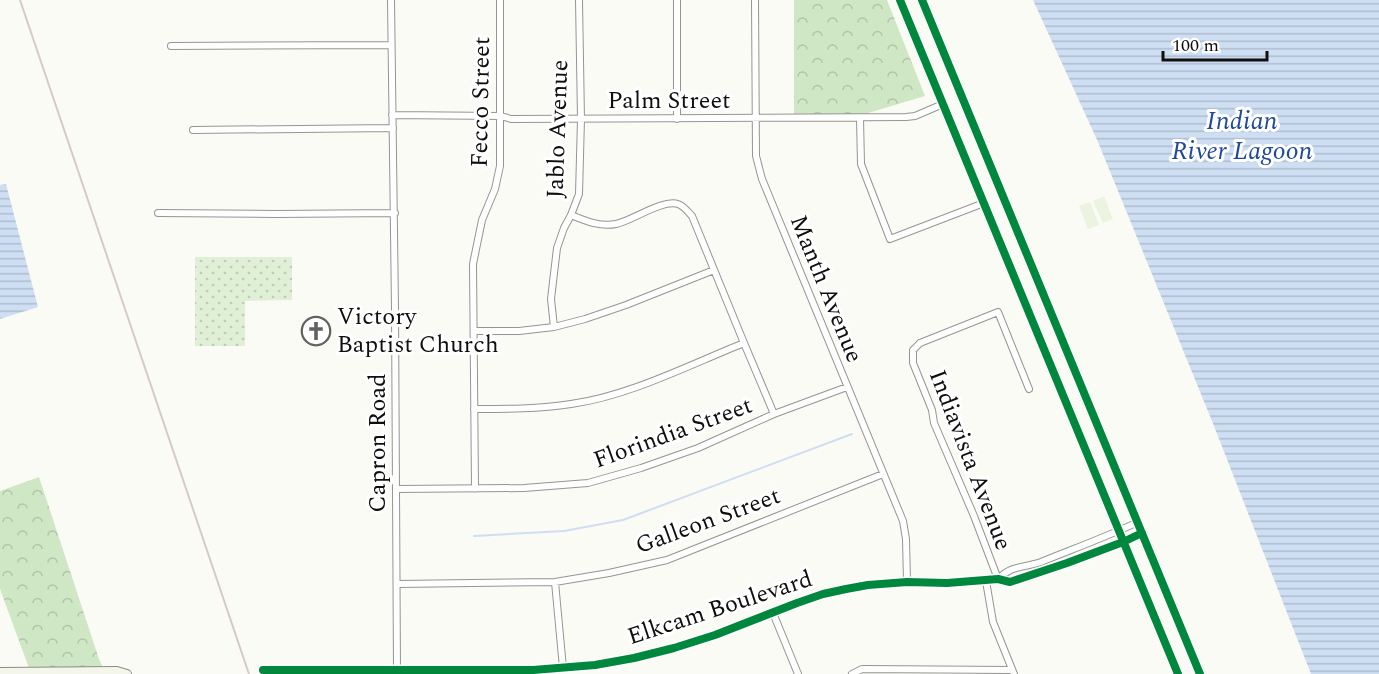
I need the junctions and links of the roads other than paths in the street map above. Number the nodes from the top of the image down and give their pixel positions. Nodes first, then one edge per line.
1 (391, 0) edge
2 (500, 0) edge
3 (579, 0) edge
4 (676, 0) edge
5 (755, 0) edge
6 (900, 0) edge
7 (922, 0) edge
8 (391, 45) junction
9 (171, 46) dead end
10 (943, 104) junction
11 (392, 115) junction
12 (501, 116) junction
13 (677, 118) junction
14 (755, 118) junction
15 (860, 118) junction
16 (580, 119) junction
17 (393, 128) junction
18 (193, 130) dead end
19 (984, 203) junction
20 (158, 213) dead end
21 (395, 213) junction
22 (571, 215) junction
23 (714, 270) junction
24 (554, 327) junction
25 (474, 331) junction
26 (744, 343) junction
27 (847, 387) junction
28 (1029, 389) dead end
29 (474, 409) junction
30 (774, 414) junction
31 (883, 474) junction
32 (397, 489) junction
33 (474, 489) junction
34 (1138, 522) junction
35 (1119, 531) junction
36 (1142, 534) junction
37 (1124, 542) junction
38 (998, 579) junction
39 (986, 581) junction
40 (555, 582) junction
41 (907, 582) junction
42 (397, 584) junction
43 (773, 613) junction
44 (563, 668) junction
45 (263, 670) dead end
46 (397, 670) junction
47 (0, 672) edge
48 (332, 672) edge
49 (1013, 672) edge
50 (127, 674) edge
51 (798, 674) edge
52 (852, 674) edge
53 (1178, 674) edge
54 (1200, 674) edge

1 - 8 street, Capron Road
2 - 12 street, Fecco Street
3 - 16 street, Jablo Avenue
4 - 13 street
5 - 14 street, Manth Avenue
6 - 10 main road
7 - 34 main road
8 - 9 street
8 - 11 street, Capron Road
10 - 15 street, Palm Street
10 - 19 main road
11 - 12 street, Palm Street
11 - 17 street, Capron Road
12 - 16 street, Palm Street
12 - 25 street, Fecco Street
13 - 14 street, Palm Street
13 - 16 street, Palm Street
14 - 15 street, Palm Street
14 - 27 street, Manth Avenue
15 - 19 street
16 - 22 street, Jablo Avenue
17 - 18 street
17 - 21 street, Capron Road
19 - 35 main road
20 - 21 street
21 - 32 street, Capron Road
22 - 23 street
22 - 24 street, Jablo Avenue
23 - 24 street
23 - 26 street
24 - 25 street
25 - 29 street, Fecco Street
26 - 29 street
26 - 30 street
27 - 30 street, Florindia Street
27 - 31 street, Manth Avenue
28 - 38 street, Indiavista Avenue
29 - 33 street, Fecco Street
30 - 33 street, Florindia Street
31 - 40 street, Galleon Street
31 - 41 street, Manth Avenue
32 - 33 street, Florindia Street
32 - 42 street, Capron Road
34 - 35 street, Elkcam Boulevard
34 - 36 main road
35 - 37 main road
35 - 38 street, Elkcam Boulevard
36 - 37 street, Elkcam Boulevard
36 - 54 main road
37 - 38 street, Elkcam Boulevard
37 - 53 main road
38 - 39 street, Elkcam Boulevard
39 - 41 street, Elkcam Boulevard
39 - 49 street
40 - 42 street, Galleon Street
40 - 44 street
41 - 43 street, Elkcam Boulevard
42 - 46 street, Capron Road
43 - 44 street, Elkcam Boulevard
43 - 51 street
44 - 46 street, Elkcam Boulevard
45 - 48 street, Elkcam Boulevard
46 - 48 street, Elkcam Boulevard
47 - 50 street
49 - 52 street

